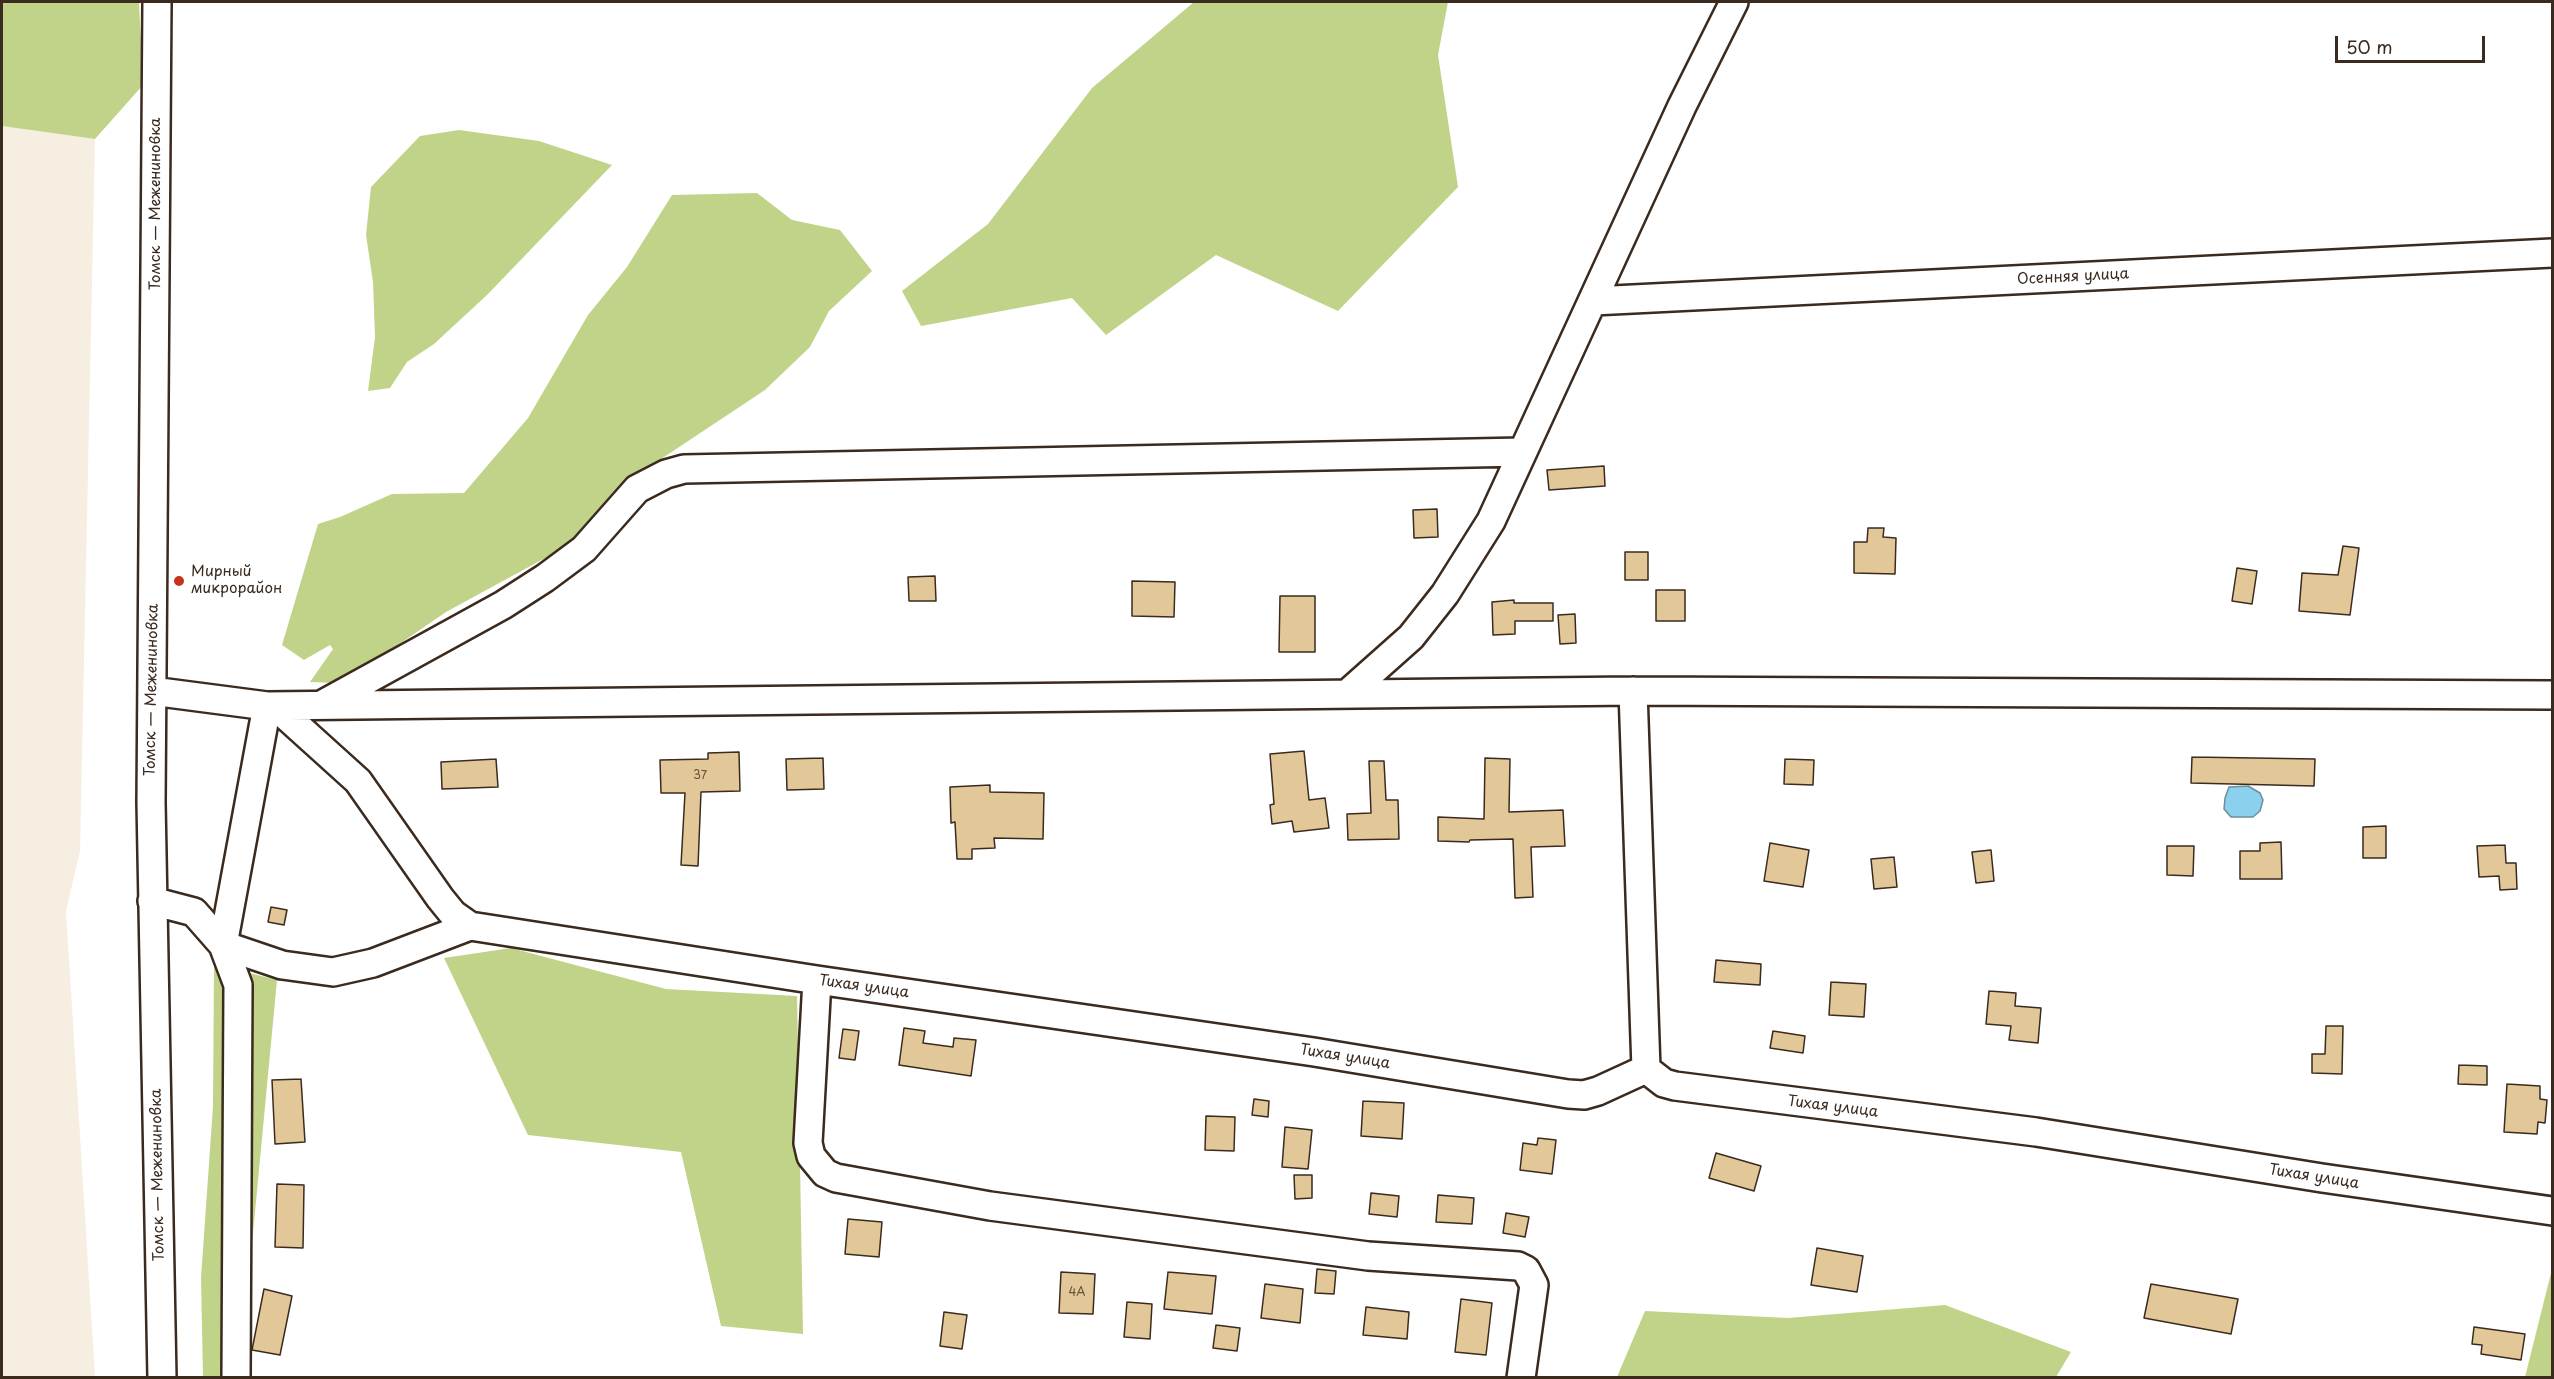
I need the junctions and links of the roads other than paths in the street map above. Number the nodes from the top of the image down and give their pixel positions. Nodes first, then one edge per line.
1 (157, 2) edge
2 (1734, 2) edge
3 (2553, 253) edge
4 (1593, 301) junction
5 (1522, 452) junction
6 (152, 691) junction
7 (1633, 691) junction
8 (1348, 693) junction
9 (2553, 695) edge
10 (271, 706) junction
11 (319, 706) junction
12 (152, 902) junction
13 (470, 926) junction
14 (223, 945) junction
15 (817, 980) junction
16 (1646, 1069) junction
17 (2553, 1211) edge
18 (162, 1377) edge
19 (236, 1377) edge
20 (1521, 1377) edge

1 - 6 street, Томск — Межениновка
2 - 4 street
3 - 4 street, Осенняя улица
4 - 5 street
5 - 8 street
5 - 11 street
6 - 10 street
6 - 12 street, Томск — Межениновка
7 - 8 street
7 - 9 street
7 - 16 street
8 - 11 street
10 - 11 street
10 - 13 street
10 - 14 street
12 - 14 street, Тихая улица
12 - 18 street, Томск — Межениновка
13 - 14 street, Тихая улица
13 - 15 street, Тихая улица
14 - 19 street
15 - 16 street, Тихая улица
15 - 20 street
16 - 17 street, Тихая улица

